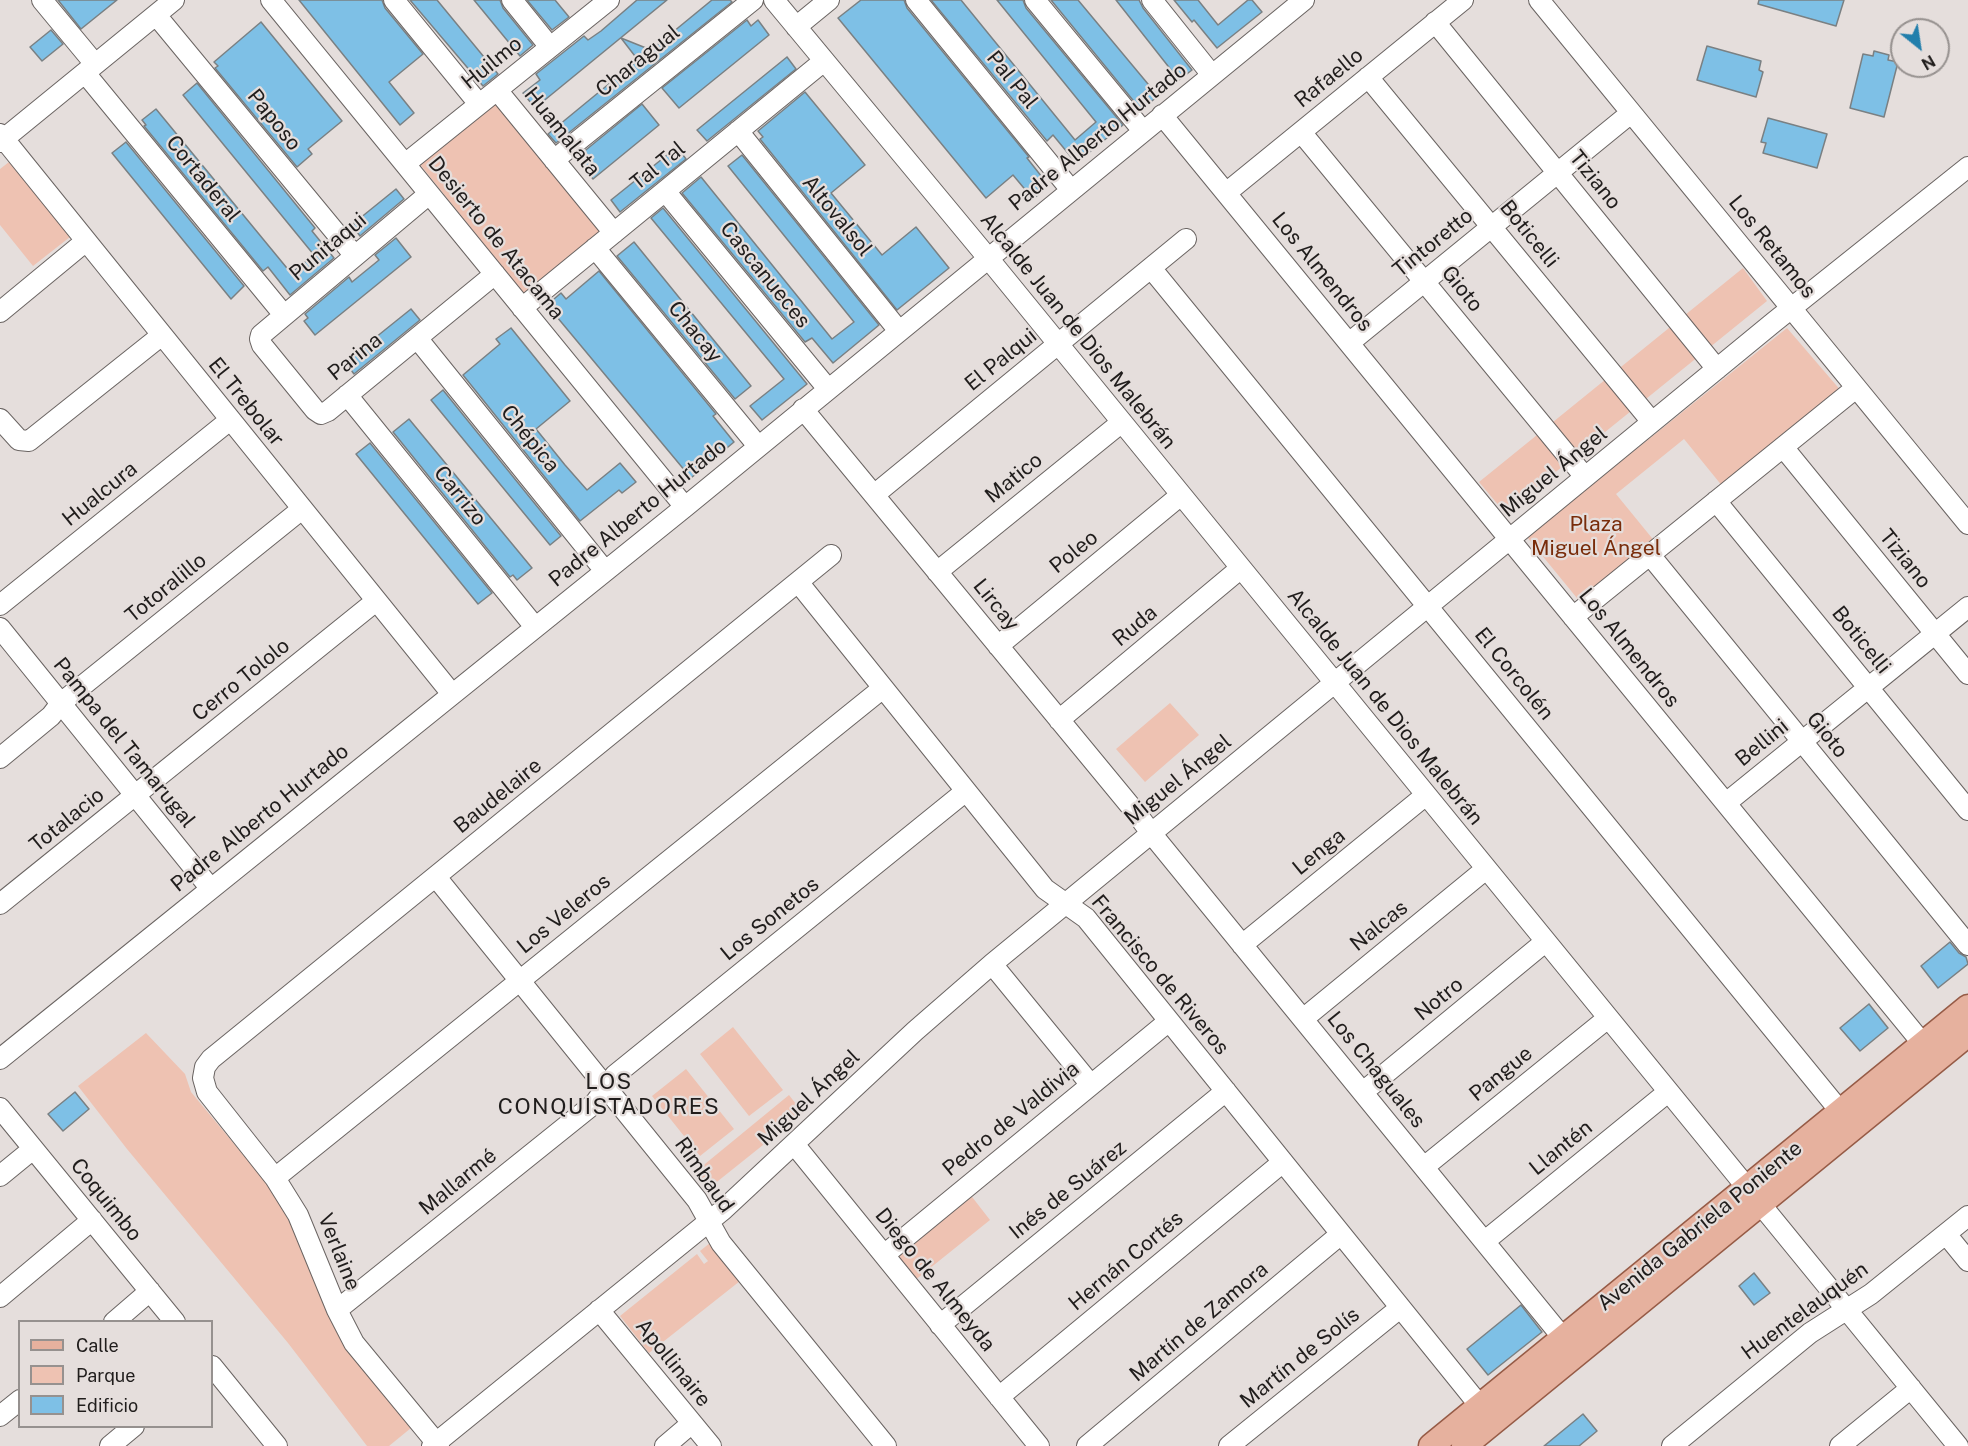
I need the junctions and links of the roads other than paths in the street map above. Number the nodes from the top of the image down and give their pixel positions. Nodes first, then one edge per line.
1 (42, 0) edge
2 (271, 0) edge
3 (394, 0) edge
4 (512, 0) edge
5 (609, 0) edge
6 (753, 0) edge
7 (774, 0) edge
8 (830, 0) edge
9 (916, 0) edge
10 (1035, 0) edge
11 (1152, 0) edge
12 (1463, 0) edge
13 (1539, 0) edge
14 (1293, 3) edge
15 (164, 5) edge
16 (1436, 22) junction
17 (796, 27) junction
18 (550, 47) junction
19 (824, 61) junction
20 (90, 68) junction
21 (1212, 75) junction
22 (1368, 77) junction
23 (497, 90) junction
24 (479, 104) junction
25 (1631, 113) junction
26 (1162, 115) junction
27 (738, 131) junction
28 (1143, 131) junction
29 (1301, 132) junction
30 (1, 138) edge
31 (554, 160) junction
32 (405, 164) junction
33 (1968, 167) edge
34 (1558, 172) junction
35 (1071, 190) junction
36 (665, 191) junction
37 (1226, 193) junction
38 (429, 194) junction
39 (1491, 226) junction
40 (614, 233) junction
41 (1186, 239) dead end
42 (86, 242) junction
43 (596, 248) junction
44 (355, 256) junction
45 (988, 258) junction
46 (1152, 268) junction
47 (495, 274) junction
48 (1424, 282) junction
49 (522, 308) junction
50 (1791, 308) junction
51 (0, 312) edge
52 (284, 315) junction
53 (899, 331) junction
54 (162, 335) junction
55 (417, 338) junction
56 (260, 339) joint
57 (1349, 343) junction
58 (1058, 344) junction
59 (1717, 369) junction
60 (1856, 388) junction
61 (828, 389) junction
62 (347, 395) junction
63 (803, 409) junction
64 (0, 419) edge
65 (230, 420) junction
66 (1122, 422) junction
67 (1652, 422) junction
68 (758, 446) junction
69 (1783, 447) junction
70 (1585, 477) junction
71 (874, 495) junction
72 (1181, 495) junction
73 (1716, 501) junction
74 (685, 507) junction
75 (302, 509) junction
76 (1968, 524) edge
77 (1509, 539) junction
78 (831, 555) dead end
79 (1650, 555) junction
80 (1241, 568) junction
81 (605, 571) junction
82 (937, 572) junction
83 (798, 582) junction
84 (376, 601) junction
85 (0, 605) edge
86 (1428, 606) junction
87 (1968, 607) edge
88 (1573, 617) junction
89 (535, 627) junction
90 (0, 628) edge
91 (1935, 634) junction
92 (998, 645) junction
93 (1968, 674) edge
94 (1334, 683) junction
95 (884, 688) junction
96 (1868, 688) junction
97 (452, 694) junction
98 (61, 703) junction
99 (1059, 720) junction
100 (1802, 742) junction
101 (0, 758) edge
102 (966, 791) junction
103 (1426, 795) junction
104 (135, 796) junction
105 (1726, 803) junction
106 (1968, 810) edge
107 (1151, 833) junction
108 (1486, 869) junction
109 (436, 877) junction
110 (211, 889) junction
111 (1065, 903) junction
112 (0, 904) edge
113 (1545, 942) junction
114 (1242, 945) junction
115 (1968, 945) edge
116 (992, 964) junction
117 (520, 981) junction
118 (1968, 1007) edge
119 (1608, 1018) junction
120 (1303, 1019) junction
121 (1169, 1020) junction
122 (1968, 1034) edge
123 (1923, 1044) junction
124 (0, 1059) edge
125 (203, 1078) joint
126 (1091, 1085) junction
127 (606, 1088) junction
128 (1226, 1091) junction
129 (1363, 1092) junction
130 (1668, 1092) junction
131 (0, 1108) edge
132 (1840, 1111) junction
133 (794, 1144) junction
134 (33, 1149) junction
135 (1283, 1162) junction
136 (1424, 1167) junction
137 (0, 1176) edge
138 (275, 1178) junction
139 (1753, 1196) junction
140 (1968, 1216) edge
141 (92, 1220) junction
142 (709, 1221) junction
143 (1341, 1234) junction
144 (1946, 1234) junction
145 (1485, 1241) junction
146 (884, 1255) junction
147 (1968, 1261) edge
148 (150, 1291) junction
149 (0, 1297) edge
150 (1400, 1308) junction
151 (337, 1310) junction
152 (599, 1310) junction
153 (1846, 1310) junction
154 (116, 1320) edge
155 (173, 1320) edge
156 (940, 1325) junction
157 (1563, 1338) junction
158 (213, 1367) edge
159 (1911, 1388) junction
160 (999, 1397) junction
161 (18, 1402) edge
162 (1480, 1406) junction
163 (0, 1416) edge
164 (692, 1424) junction
165 (132, 1428) edge
166 (267, 1442) edge
167 (435, 1445) edge
168 (110, 1446) edge
169 (665, 1446) edge
170 (711, 1446) edge
171 (886, 1446) edge
172 (1039, 1446) edge
173 (1087, 1446) edge
174 (1229, 1446) edge
175 (1431, 1446) edge
176 (1464, 1446) edge
177 (1672, 1446) edge
178 (1840, 1446) edge
179 (1958, 1446) edge

1 - 20 street, Cortaderal
2 - 32 street, Desierto de Atacama
3 - 24 street
4 - 18 street
5 - 18 street, Huilmo
6 - 31 street, Charagual
7 - 17 street, Alcalde Juan de Dios Malebrán
8 - 17 street
9 - 35 street, Pal Pal
10 - 28 street
11 - 21 street
12 - 16 street, Rafaello
13 - 25 street, Los Retamos
14 - 21 street, Padre Alberto Hurtado
15 - 20 street
15 - 44 street, Paposo
16 - 22 street, Rafaello
16 - 34 street, Tiziano
17 - 19 street, Alcalde Juan de Dios Malebrán
18 - 23 street, Huilmo
19 - 27 street, Tal Tal
19 - 45 street, Alcalde Juan de Dios Malebrán
20 - 30 street
20 - 52 street, Cortaderal
21 - 26 street, Padre Alberto Hurtado
22 - 29 street, Rafaello
22 - 39 street, Boticelli
23 - 24 street, Huilmo
23 - 31 street, Huamalata
24 - 32 street, Huilmo
25 - 34 street, Tintoretto
25 - 50 street, Los Retamos
26 - 28 street, Padre Alberto Hurtado
26 - 37 street, Los Almendros
27 - 36 street, Tal Tal
27 - 53 street, Altovalsol
28 - 35 street, Padre Alberto Hurtado
29 - 37 street, Rafaello
29 - 48 street, Gioto
30 - 42 street, El Trebolar
31 - 40 street, Huamalata
32 - 38 street, Desierto de Atacama
33 - 50 street, Miguel Ángel
34 - 39 street, Tintoretto
34 - 59 street, Tiziano
35 - 45 street, Padre Alberto Hurtado
36 - 40 street, Tal Tal
36 - 61 street, Cascanueces
37 - 57 street, Los Almendros
38 - 44 street, Punitaqui
38 - 47 street, Desierto de Atacama
39 - 48 street, Tintoretto
39 - 67 street, Boticelli
40 - 43 street, Tal Tal
41 - 46 street, El Palqui
42 - 51 street
42 - 54 street, El Trebolar
43 - 49 street, Tal Tal
43 - 68 street, Chacay
44 - 52 street, Punitaqui
45 - 53 street, Padre Alberto Hurtado
45 - 58 street, Alcalde Juan de Dios Malebrán
46 - 58 street, El Palqui
46 - 86 street, El Corcolén
47 - 49 street, Desierto de Atacama
47 - 55 street, Parina
48 - 57 street, Tintoretto
48 - 70 street, Gioto
49 - 74 street, Desierto de Atacama
50 - 59 street, Miguel Ángel
50 - 60 street, Los Retamos
52 - 56 street, Punitaqui
53 - 61 street, Padre Alberto Hurtado
54 - 64 street
54 - 65 street, El Trebolar
55 - 62 street, Parina
55 - 81 street, Chépica
56 - 62 street, Parina
57 - 77 street, Los Almendros
58 - 66 street, Alcalde Juan de Dios Malebrán
58 - 71 street, El Palqui
59 - 67 street, Miguel Ángel
60 - 69 street
60 - 76 street, Los Retamos
61 - 63 street, Padre Alberto Hurtado
62 - 89 street, Carrizo
63 - 68 street, Padre Alberto Hurtado
63 - 71 street, Lircay
65 - 75 street, El Trebolar
65 - 85 street, Hualcura
66 - 72 street, Alcalde Juan de Dios Malebrán
66 - 82 street, Matico
67 - 70 street, Miguel Ángel
68 - 74 street, Padre Alberto Hurtado
69 - 73 street
69 - 91 street, Tiziano
70 - 77 street, Miguel Ángel
71 - 82 street, Lircay
72 - 80 street, Alcalde Juan de Dios Malebrán
72 - 92 street, Poleo
73 - 79 street
73 - 96 street, Boticelli
74 - 81 street, Padre Alberto Hurtado
75 - 84 street, El Trebolar
75 - 98 street, Totoralillo
77 - 86 street, Miguel Ángel
77 - 88 street, Los Almendros
78 - 83 street, Baudelaire
79 - 88 street
79 - 100 street, Gioto
80 - 94 street, Alcalde Juan de Dios Malebrán
80 - 99 street, Ruda
81 - 89 street, Padre Alberto Hurtado
82 - 92 street, Lircay
83 - 95 street, Francisco de Riveros
83 - 109 street, Baudelaire
84 - 97 street, El Trebolar
84 - 104 street, Cerro Tololo
86 - 94 street, Miguel Ángel
86 - 132 street, El Corcolén
87 - 91 street, Bellini
88 - 105 street, Los Almendros
89 - 97 street, Padre Alberto Hurtado
90 - 98 street, Pampa del Tamarugal
91 - 93 street, Tiziano
91 - 96 street, Bellini
92 - 99 street, Lircay
94 - 103 street, Alcalde Juan de Dios Malebrán
94 - 107 street, Miguel Ángel
95 - 102 street, Francisco de Riveros
95 - 117 street, Los Veleros
96 - 100 street, Bellini
96 - 106 street, Boticelli
97 - 110 street, Padre Alberto Hurtado
98 - 101 street, Totoralillo
98 - 104 street, Pampa del Tamarugal
99 - 107 street, Lircay
100 - 105 street, Bellini
100 - 115 street, Gioto
102 - 111 street, Francisco de Riveros
102 - 127 street, Los Sonetos
103 - 108 street, Alcalde Juan de Dios Malebrán
103 - 114 street, Lenga
104 - 110 street, Pampa del Tamarugal
104 - 112 street, Totalacio
105 - 123 street, Los Almendros
107 - 111 street, Miguel Ángel
107 - 114 street, Los Chaguales
108 - 113 street, Alcalde Juan de Dios Malebrán
108 - 120 street, Nalcas
109 - 117 street, Rimbaud
109 - 125 street, Baudelaire
110 - 124 street, Padre Alberto Hurtado
111 - 116 street, Miguel Ángel
111 - 121 street, Francisco de Riveros
113 - 119 street, Alcalde Juan de Dios Malebrán
113 - 129 street, Notro
114 - 120 street, Los Chaguales
116 - 126 street
116 - 133 street, Miguel Ángel
117 - 127 street, Rimbaud
117 - 138 street, Los Veleros
118 - 123 main road, Avenida Gabriela Poniente
119 - 130 street, Alcalde Juan de Dios Malebrán
119 - 136 street, Pangue
120 - 129 street, Los Chaguales
121 - 126 street, Pedro de Valdivia
121 - 128 street, Francisco de Riveros
122 - 139 main road, Avenida Gabriela Poniente
123 - 132 main road, Avenida Gabriela Poniente
125 - 138 street, Verlaine
126 - 146 street, Pedro de Valdivia
127 - 142 street, Rimbaud
127 - 151 street, Mallarmé
128 - 135 street, Francisco de Riveros
128 - 156 street, Inés de Suárez
129 - 136 street, Los Chaguales
130 - 139 street, Alcalde Juan de Dios Malebrán
130 - 145 street, Llantén
131 - 134 street, Coquimbo
132 - 139 main road, Avenida Gabriela Poniente
133 - 142 street, Miguel Ángel
133 - 146 street, Diego de Almeyda
134 - 137 street
134 - 141 street, Coquimbo
135 - 143 street, Francisco de Riveros
135 - 160 street, Hernán Cortés
136 - 145 street, Los Chaguales
138 - 151 street, Verlaine
139 - 153 street, Alcalde Juan de Dios Malebrán
139 - 157 main road, Avenida Gabriela Poniente
139 - 176 main road, Avenida Gabriela Poniente
140 - 144 street, Huentelauquén
141 - 148 street, Coquimbo
141 - 149 street
142 - 152 street, Miguel Ángel
142 - 171 street, Rimbaud
143 - 150 street, Francisco de Riveros
143 - 173 street, Martín de Zamora
144 - 147 street
144 - 153 street, Huentelauquén
145 - 157 street, Los Chaguales
146 - 156 street, Diego de Almeyda
148 - 154 street
148 - 155 street, Coquimbo
150 - 162 street, Francisco de Riveros
150 - 174 street, Martín de Solís
151 - 167 street, Verlaine
152 - 164 street, Apollinaire
152 - 167 street, Miguel Ángel
153 - 159 street, Alcalde Juan de Dios Malebrán
153 - 177 street, Huentelauquén
156 - 160 street, Diego de Almeyda
157 - 162 main road, Avenida Gabriela Poniente
158 - 166 street
159 - 178 street
159 - 179 street, Alcalde Juan de Dios Malebrán
160 - 172 street, Diego de Almeyda
161 - 163 street
162 - 175 main road, Avenida Gabriela Poniente
164 - 169 street
164 - 170 street, Apollinaire
165 - 168 street

